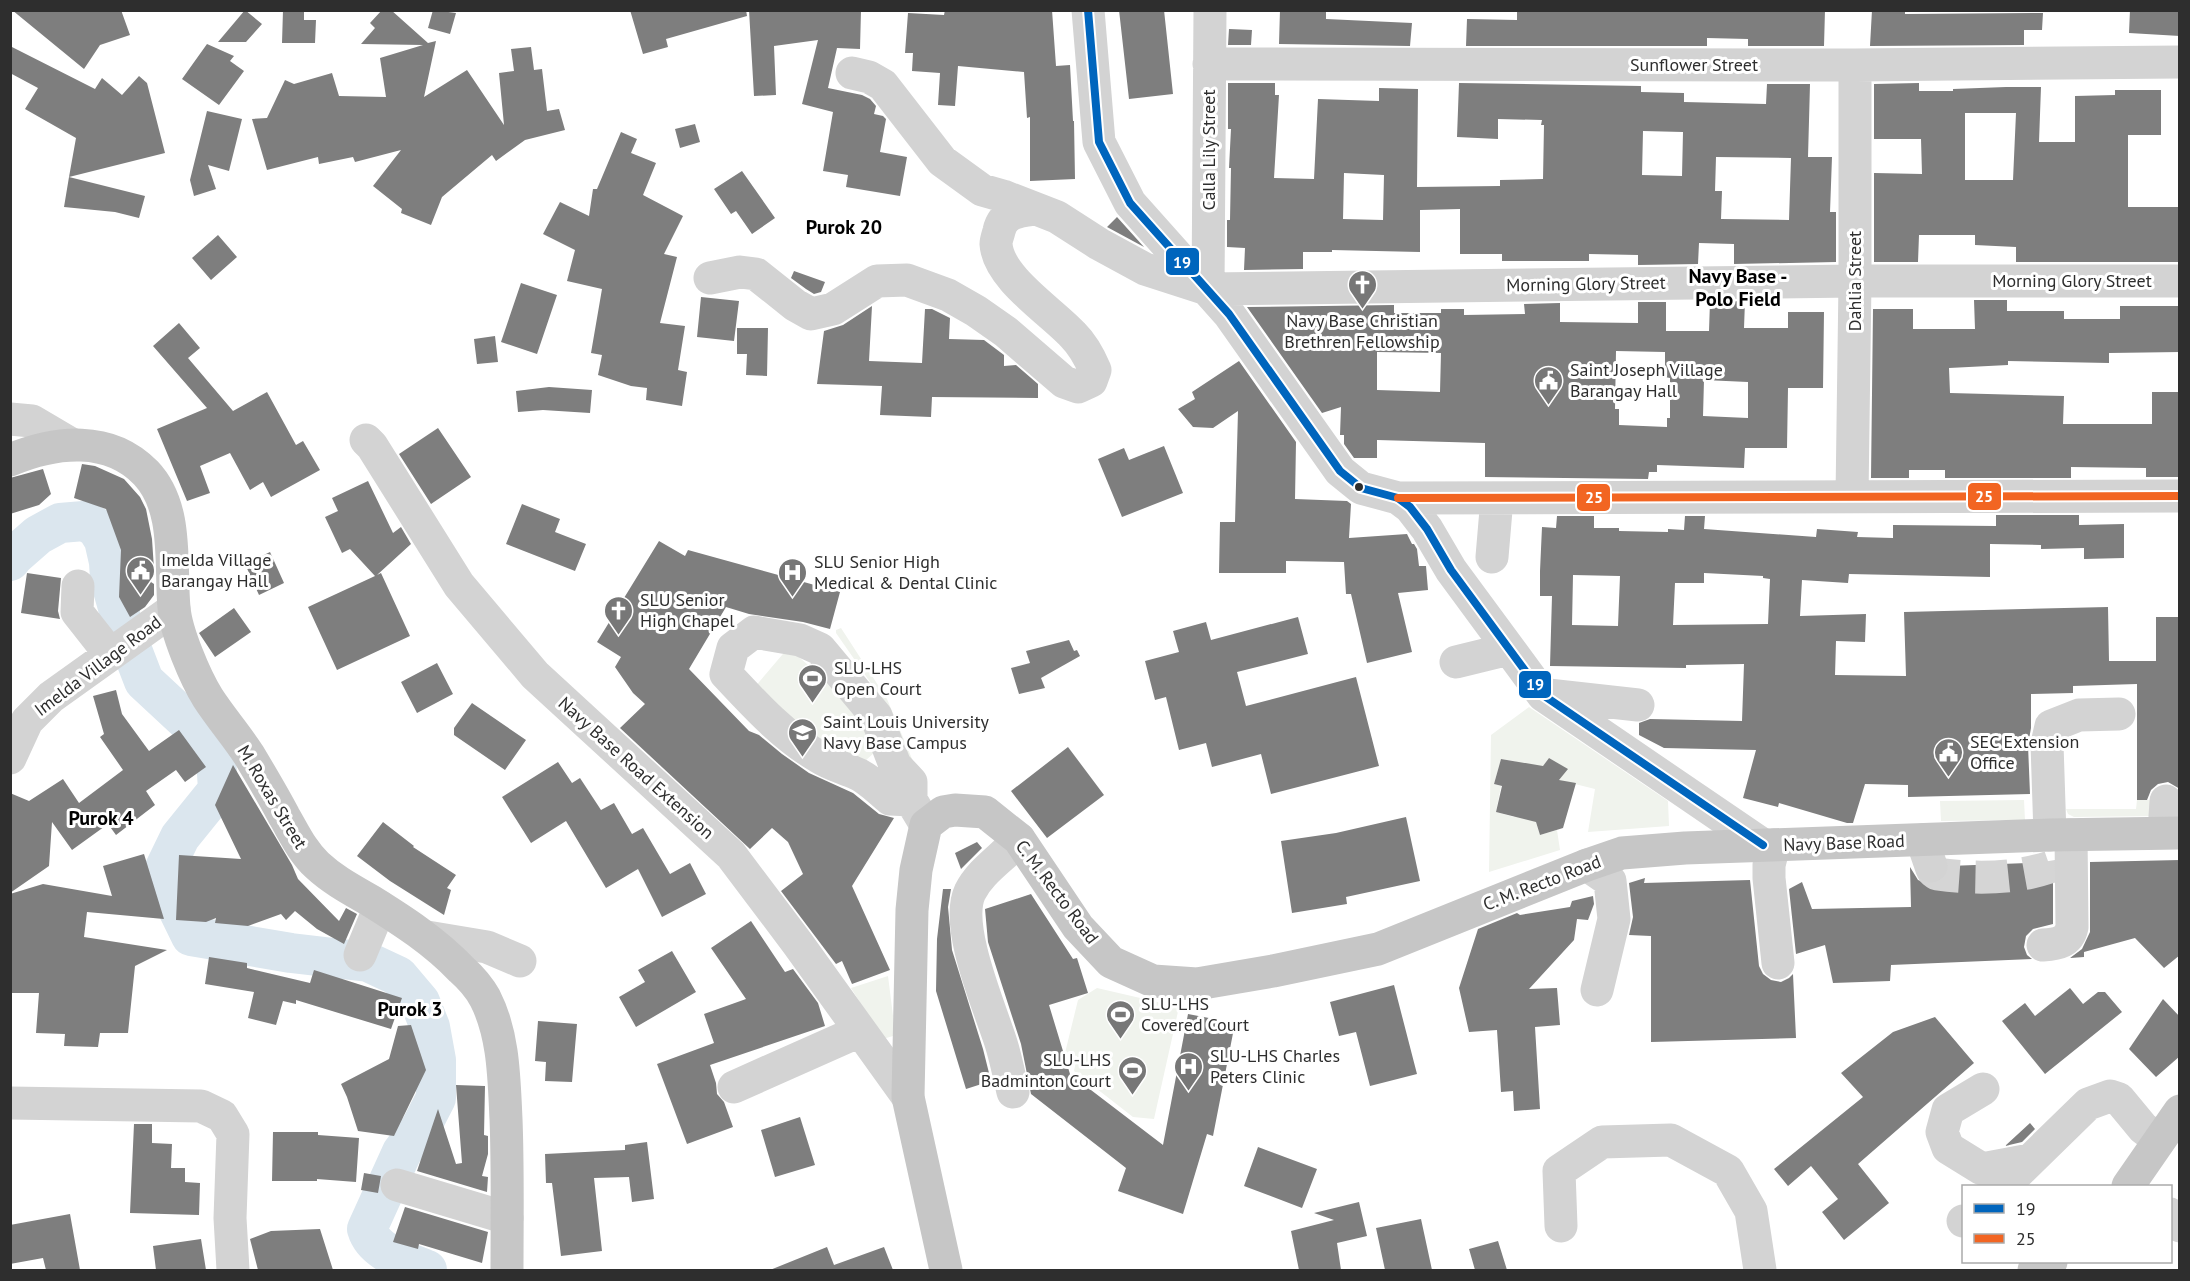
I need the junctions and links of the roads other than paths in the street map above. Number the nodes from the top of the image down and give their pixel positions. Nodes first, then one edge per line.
1 (1088, 10) edge
2 (1210, 10) edge
3 (2180, 62) edge
4 (1209, 64) junction
5 (1855, 65) junction
6 (852, 73) dead end
7 (1035, 209) junction
8 (710, 278) dead end
9 (1855, 281) junction
10 (2180, 281) edge
11 (1208, 289) junction
12 (10, 419) edge
13 (366, 440) dead end
14 (71, 444) junction
15 (10, 460) edge
16 (2180, 496) edge
17 (1852, 497) junction
18 (1398, 498) junction
19 (1497, 498) junction
20 (1492, 557) dead end
21 (78, 586) dead end
22 (174, 609) junction
23 (121, 645) junction
24 (1509, 649) junction
25 (1456, 662) dead end
26 (1543, 695) junction
27 (1638, 705) dead end
28 (2119, 714) dead end
29 (10, 758) edge
30 (919, 813) junction
31 (2170, 822) edge
32 (1019, 839) junction
33 (2054, 842) junction
34 (1769, 845) junction
35 (1587, 865) junction
36 (380, 907) junction
37 (427, 937) junction
38 (2043, 945) dead end
39 (360, 955) dead end
40 (520, 961) dead end
41 (1778, 963) dead end
42 (1597, 990) dead end
43 (860, 1031) junction
44 (734, 1087) dead end
45 (1983, 1089) dead end
46 (1013, 1092) dead end
47 (908, 1097) junction
48 (10, 1103) edge
49 (2180, 1111) edge
50 (2159, 1140) junction
51 (2030, 1160) junction
52 (397, 1185) dead end
53 (2005, 1185) edge
54 (2131, 1185) edge
55 (507, 1218) junction
56 (1561, 1226) dead end
57 (2049, 1263) edge
58 (1760, 1269) edge
59 (233, 1270) edge
60 (507, 1270) edge
61 (946, 1270) edge
62 (2034, 1270) edge

1 - 11 street, Navy Base Road
2 - 4 street, Calla Lily Street
3 - 5 street, Sunflower Street
4 - 5 street, Sunflower Street
4 - 11 street, Calla Lily Street
5 - 9 street, Dahlia Street
6 - 7 street
7 - 8 street
7 - 11 street
9 - 10 street, Morning Glory Street
9 - 11 street, Morning Glory Street
9 - 17 street, Dahlia Street
11 - 18 street, Navy Base Road
12 - 14 street
13 - 43 street, Navy Base Road Extension
14 - 15 main road, M. Roxas Street
14 - 22 main road, M. Roxas Street
16 - 17 street
17 - 19 street
18 - 19 street
18 - 24 street, Navy Base Road
19 - 20 street
21 - 23 street
22 - 23 street, Imelda Village Road
22 - 36 main road, M. Roxas Street
23 - 29 street, Imelda Village Road
24 - 25 street
24 - 26 street, Navy Base Road
26 - 27 street
26 - 34 street, Navy Base Road
28 - 33 street
30 - 30 street
30 - 32 main road, C. M. Recto Road
30 - 47 main road
31 - 33 main road, Navy Base Road
32 - 35 main road, C. M. Recto Road
32 - 46 street
33 - 34 main road, Navy Base Road
33 - 38 street
34 - 35 main road, C. M. Recto Road
34 - 41 street
35 - 42 street
36 - 37 main road, M. Roxas Street
36 - 39 street
37 - 40 street
37 - 55 main road, M. Roxas Street
43 - 44 street
43 - 47 street, Navy Base Road Extension
45 - 51 street
47 - 61 main road
48 - 59 street
49 - 50 main road
50 - 51 street
50 - 54 main road
51 - 53 street
52 - 55 street
55 - 60 main road, M. Roxas Street
56 - 58 street
57 - 62 main road

